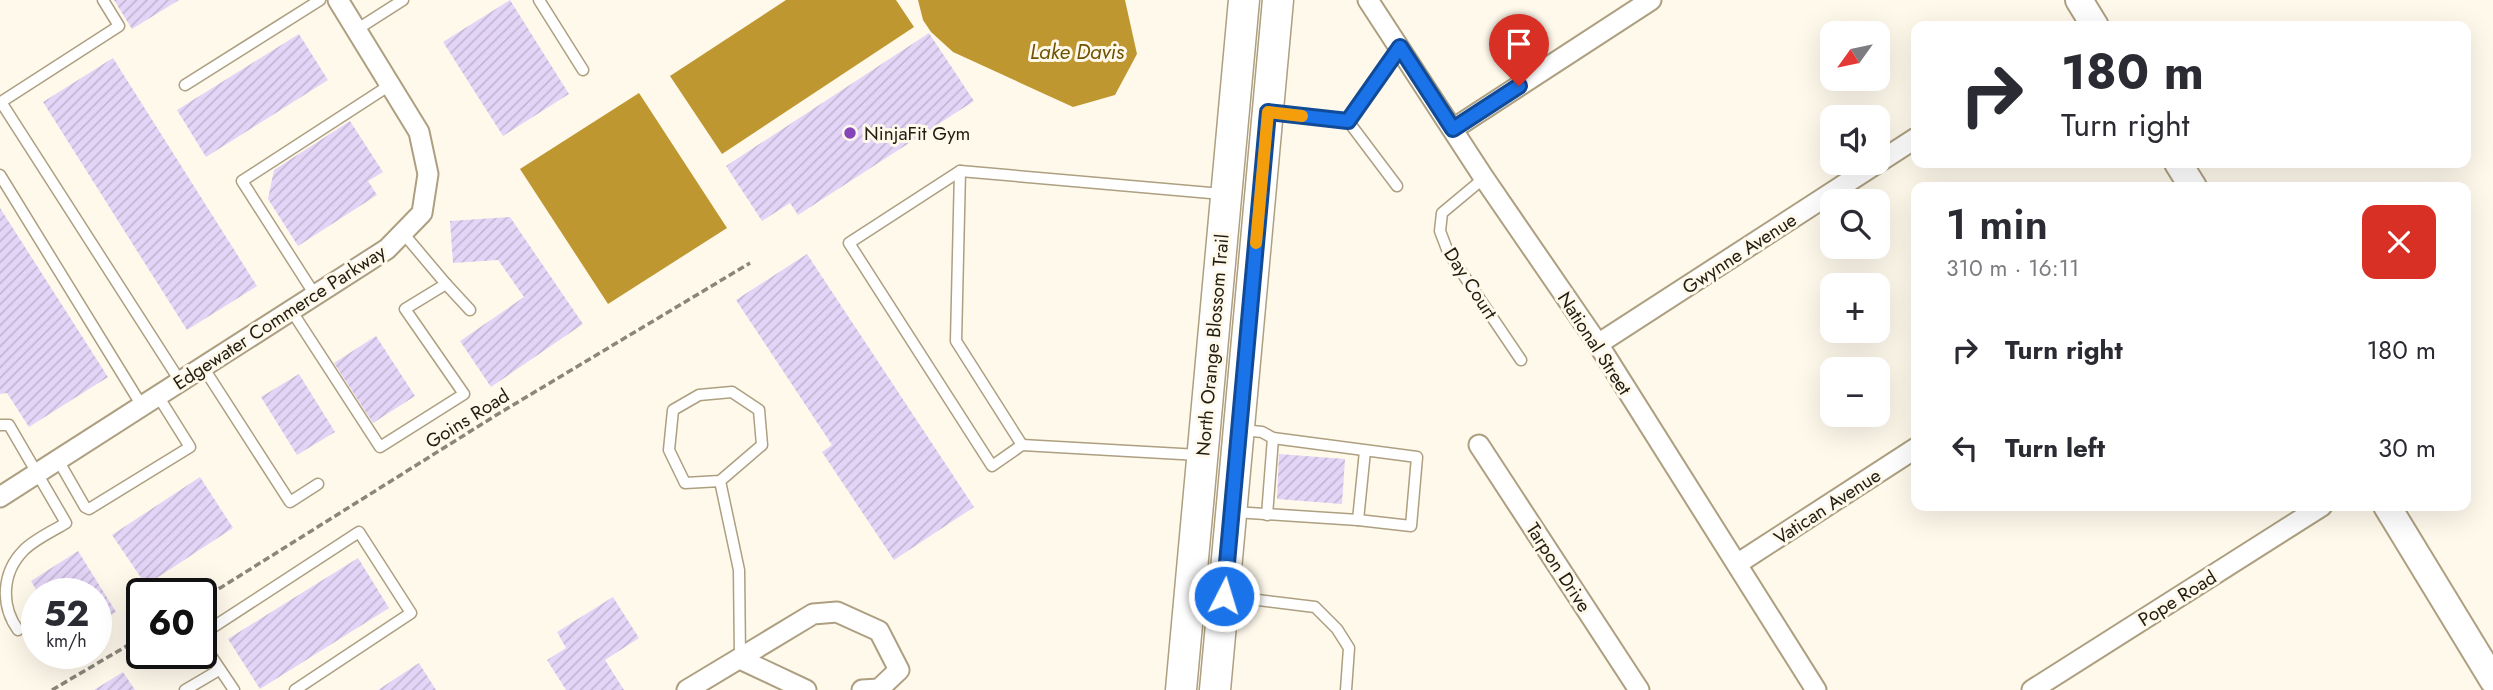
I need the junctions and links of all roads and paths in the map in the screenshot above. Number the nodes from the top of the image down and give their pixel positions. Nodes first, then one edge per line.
1 (103, 0) edge
2 (320, 0) edge
3 (338, 0) edge
4 (403, 0) edge
5 (539, 0) edge
6 (1244, 0) edge
7 (1278, 0) edge
8 (1368, 0) edge
9 (1651, 0) edge
10 (2079, 0) edge
11 (2090, 21) edge
12 (356, 30) junction
13 (1400, 47) junction
14 (583, 70) dead end
15 (185, 85) dead end
16 (390, 85) junction
17 (1268, 112) junction
18 (1348, 121) junction
19 (1453, 129) junction
20 (1911, 141) edge
21 (960, 171) junction
22 (0, 175) edge
23 (1484, 178) junction
24 (1397, 186) dead end
25 (1226, 194) junction
26 (403, 233) junction
27 (750, 263) dead end
28 (446, 284) junction
29 (315, 295) junction
30 (291, 310) junction
31 (470, 310) dead end
32 (1598, 344) junction
33 (1521, 360) dead end
34 (203, 367) junction
35 (180, 382) junction
36 (150, 401) junction
37 (0, 425) edge
38 (1239, 429) junction
39 (1273, 438) junction
40 (1022, 445) junction
41 (1479, 445) dead end
42 (1365, 451) junction
43 (1911, 451) edge
44 (1202, 455) junction
45 (58, 460) junction
46 (38, 473) junction
47 (720, 481) junction
48 (318, 484) dead end
49 (0, 497) edge
50 (1198, 502) junction
51 (2314, 511) edge
52 (2390, 511) edge
53 (1231, 512) junction
54 (1267, 515) junction
55 (1358, 520) junction
56 (1737, 564) junction
57 (217, 590) edge
58 (1224, 596) junction
59 (217, 625) edge
60 (18, 631) dead end
61 (126, 647) edge
62 (740, 659) junction
63 (217, 667) edge
64 (219, 670) junction
65 (2493, 680) edge
66 (52, 690) edge
67 (185, 690) edge
68 (234, 690) edge
69 (295, 690) edge
70 (687, 690) edge
71 (806, 690) edge
72 (862, 690) edge
73 (1181, 690) edge
74 (1215, 690) edge
75 (1346, 690) edge
76 (1639, 690) edge
77 (1816, 690) edge
78 (2032, 690) edge

1 - 35 lane
2 - 15 lane
3 - 12 street, Edgewater Commerce Parkway
4 - 12 lane
5 - 14 lane
6 - 25 main road, North Orange Blossom Trail
7 - 17 main road, North Orange Blossom Trail
8 - 13 street, National Street
9 - 19 street
10 - 11 main road
12 - 16 street, Edgewater Commerce Parkway
13 - 18 lane
13 - 19 street, National Street
16 - 26 street, Edgewater Commerce Parkway
16 - 29 lane
17 - 18 lane
17 - 38 main road, North Orange Blossom Trail
18 - 24 lane
19 - 23 street, National Street
20 - 32 street, Gwynne Avenue
21 - 25 lane
21 - 40 lane
21 - 40 lane
22 - 36 lane
23 - 32 street, National Street
23 - 33 lane, Day Court
25 - 44 main road, North Orange Blossom Trail
26 - 28 lane
26 - 29 street, Edgewater Commerce Parkway
27 - 57 path, Goins Road
28 - 30 lane
28 - 31 lane
29 - 30 street, Edgewater Commerce Parkway
30 - 34 street, Edgewater Commerce Parkway
32 - 56 street, National Street
34 - 35 street, Edgewater Commerce Parkway
34 - 48 lane
35 - 36 street, Edgewater Commerce Parkway
36 - 45 street, Edgewater Commerce Parkway
36 - 45 lane
37 - 46 lane
38 - 39 lane
38 - 53 main road, North Orange Blossom Trail
39 - 42 lane
39 - 54 lane
40 - 44 lane
41 - 76 street, Tarpon Drive
42 - 55 lane
42 - 55 lane
43 - 56 street, Vatican Avenue
44 - 50 main road, North Orange Blossom Trail
45 - 46 street, Edgewater Commerce Parkway
46 - 49 street, Edgewater Commerce Parkway
46 - 60 lane
47 - 47 lane
47 - 62 lane
50 - 53 street
50 - 73 main road, North Orange Blossom Trail
51 - 78 street, Pope Road
52 - 65 main road
53 - 54 lane
53 - 58 main road, North Orange Blossom Trail
54 - 55 lane
56 - 77 street, National Street
58 - 74 main road, North Orange Blossom Trail
58 - 75 lane
59 - 69 lane
61 - 66 path
62 - 70 street
62 - 71 street
62 - 72 street
63 - 64 lane
64 - 67 lane
64 - 68 lane

